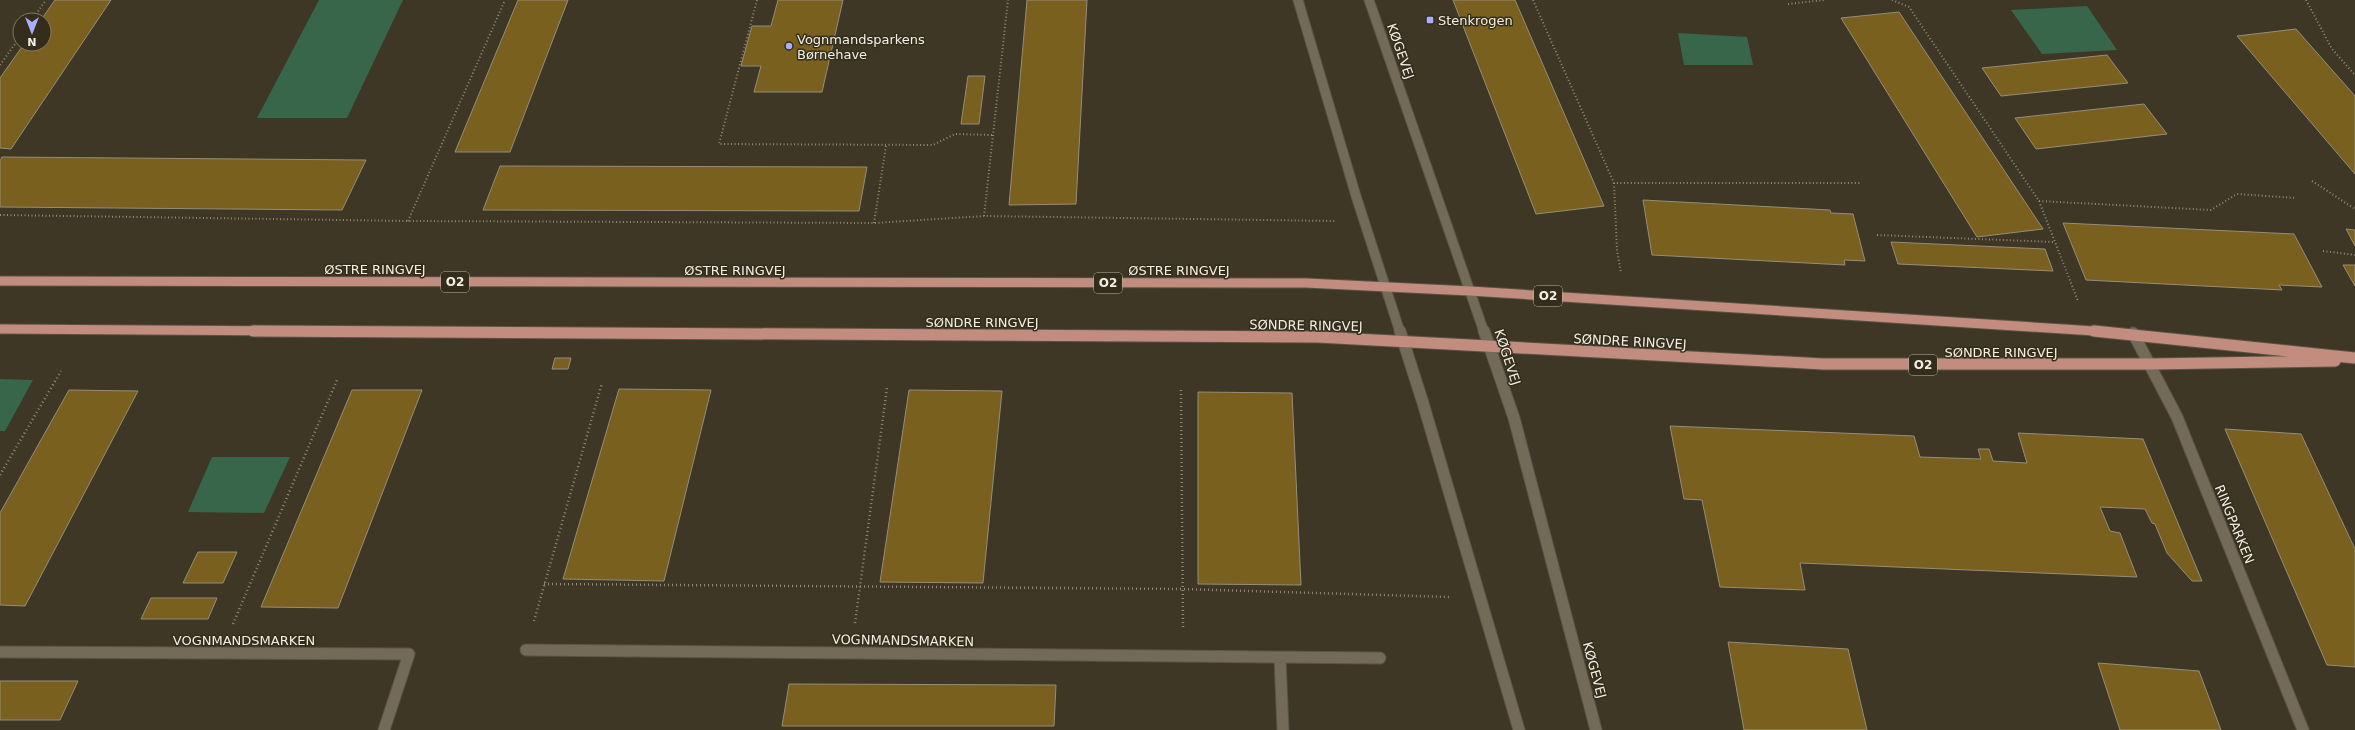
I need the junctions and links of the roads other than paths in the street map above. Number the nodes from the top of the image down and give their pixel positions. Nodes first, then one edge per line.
1 (1298, 0) edge
2 (1369, 0) edge
3 (0, 281) edge
4 (1385, 286) junction
5 (1470, 291) junction
6 (0, 329) edge
7 (2133, 333) junction
8 (1402, 342) junction
9 (1491, 347) junction
10 (2355, 360) edge
11 (2150, 364) junction
12 (526, 650) road end
13 (0, 652) edge
14 (1280, 658) junction
15 (1380, 658) dead end
16 (384, 730) edge
17 (1283, 730) edge
18 (1519, 730) edge
19 (1596, 730) edge
20 (2303, 730) edge

1 - 4 street
2 - 5 street, KØGEVEJ
3 - 4 main road, ØSTRE RINGVEJ / O2
4 - 5 main road, ØSTRE RINGVEJ / O2
4 - 8 street
5 - 7 main road, SØNDRE RINGVEJ / O2
5 - 9 street, KØGEVEJ
6 - 8 main road, SØNDRE RINGVEJ / O2
7 - 10 main road, SØNDRE RINGVEJ / O2
7 - 11 street, RINGPARKEN
8 - 9 main road, SØNDRE RINGVEJ / O2
8 - 18 street
9 - 11 main road, SØNDRE RINGVEJ / O2
9 - 19 street, KØGEVEJ
10 - 11 main road, SØNDRE RINGVEJ / O2
11 - 20 street, RINGPARKEN
12 - 14 street, VOGNMANDSMARKEN
13 - 16 street, VOGNMANDSMARKEN
14 - 15 street, VOGNMANDSMARKEN
14 - 17 street

